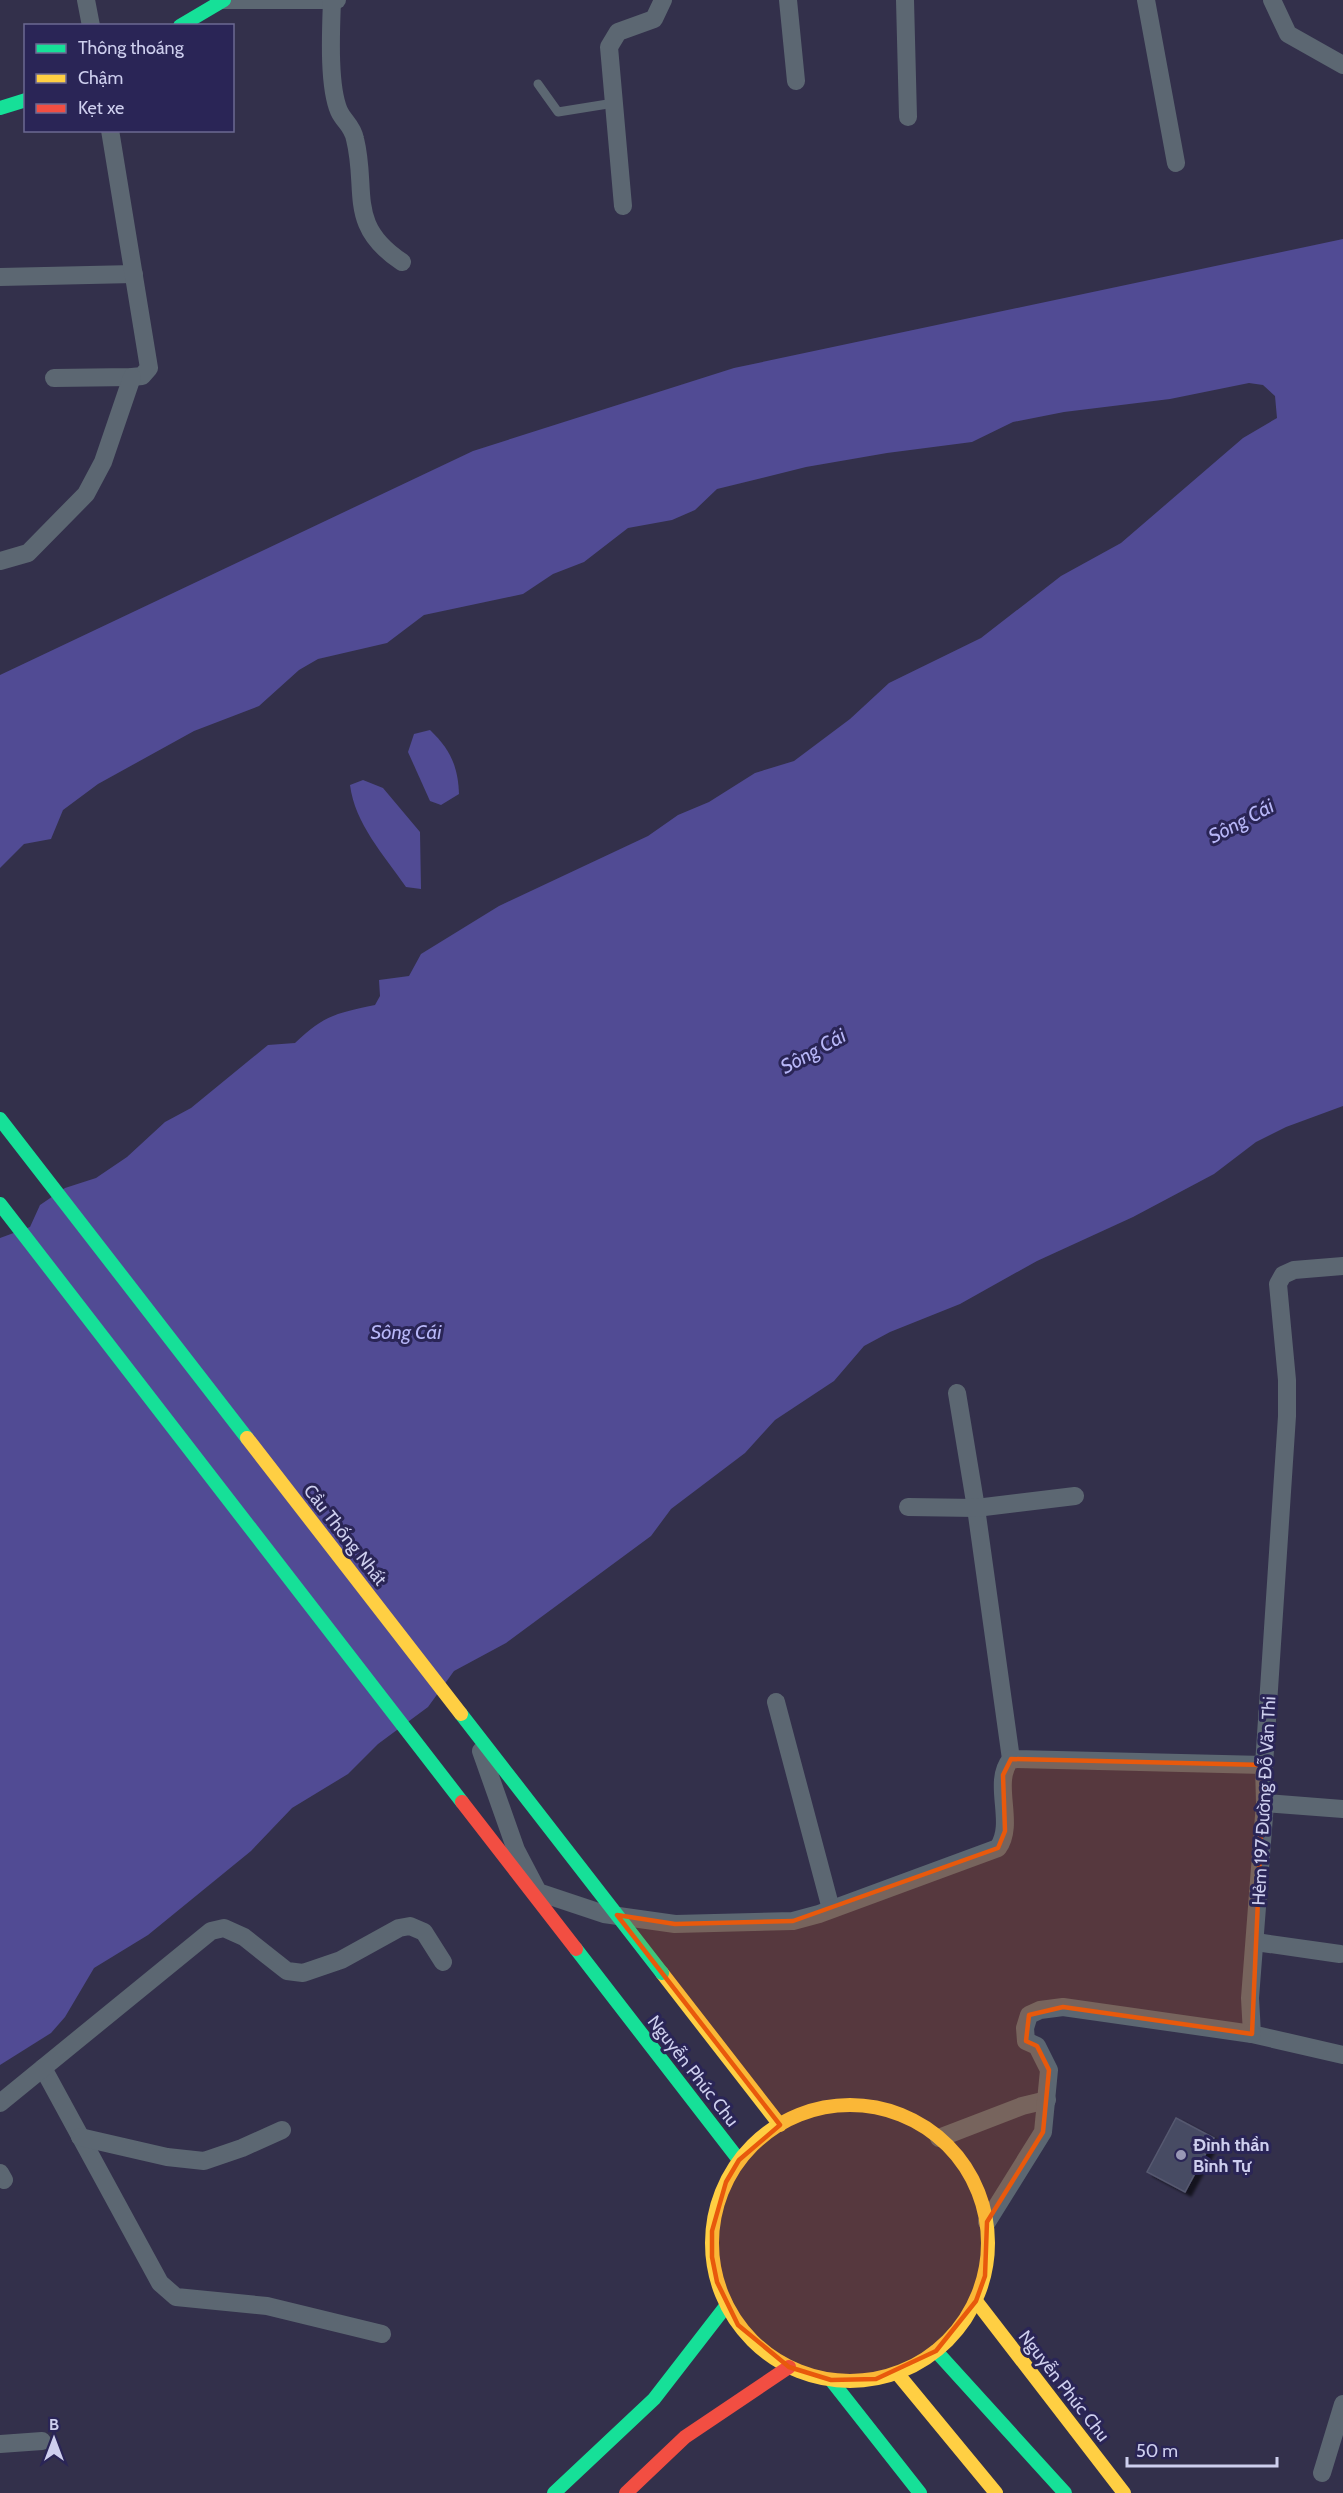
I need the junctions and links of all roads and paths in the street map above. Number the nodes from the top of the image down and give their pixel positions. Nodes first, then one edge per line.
1 (86, 0) edge
2 (223, 0) edge
3 (332, 0) edge
4 (336, 0) edge
5 (663, 0) edge
6 (788, 0) edge
7 (905, 0) edge
8 (1146, 0) edge
9 (1272, 0) edge
10 (91, 24) edge
11 (183, 24) edge
12 (1343, 65) edge
13 (796, 81) dead end
14 (538, 84) dead end
15 (24, 101) edge
16 (614, 103) junction
17 (0, 108) edge
18 (908, 117) dead end
19 (110, 132) edge
20 (1176, 163) dead end
21 (623, 206) dead end
22 (402, 262) dead end
23 (134, 274) junction
24 (0, 276) edge
25 (132, 377) junction
26 (54, 378) dead end
27 (0, 561) edge
28 (0, 1119) edge
29 (0, 1204) edge
30 (1343, 1266) edge
31 (957, 1393) dead end
32 (1075, 1496) dead end
33 (908, 1507) dead end
34 (976, 1508) junction
35 (777, 1702) dead end
36 (470, 1718) dead end
37 (1011, 1759) junction
38 (1263, 1765) junction
39 (1265, 1803) junction
40 (1343, 1809) edge
41 (831, 1909) junction
42 (1256, 1942) junction
43 (1340, 1954) dead end
44 (443, 1962) dead end
45 (662, 1973) joint
46 (1252, 2034) junction
47 (1343, 2055) edge
48 (43, 2068) junction
49 (1047, 2100) junction
50 (0, 2103) edge
51 (780, 2124) junction
52 (282, 2130) dead end
53 (80, 2137) junction
54 (939, 2138) junction
55 (739, 2160) junction
56 (987, 2222) junction
57 (976, 2301) junction
58 (726, 2306) junction
59 (382, 2334) dead end
60 (936, 2351) junction
61 (789, 2367) junction
62 (897, 2373) junction
63 (831, 2380) junction
64 (1343, 2404) edge
65 (42, 2441) dead end
66 (0, 2444) edge
67 (1322, 2473) dead end
68 (554, 2493) edge
69 (626, 2493) edge
70 (920, 2493) edge
71 (996, 2493) edge
72 (1065, 2493) edge
73 (1124, 2493) edge

1 - 10 street
2 - 3 street
2 - 11 main road
3 - 4 street
3 - 22 street
5 - 16 street
6 - 13 street
7 - 18 street
8 - 20 street
9 - 12 street
14 - 16 lane
15 - 17 main road
16 - 21 street
19 - 23 street
23 - 24 street
23 - 25 street
25 - 26 street
25 - 27 street
28 - 45 main road, Cầu Thống Nhất, bridge
29 - 55 main road, Nguyễn Phúc Chu
30 - 38 street, Hẻm 197 Đường Đỗ Văn Thi
31 - 34 street
32 - 34 street
33 - 34 street
34 - 37 street
35 - 41 street
36 - 41 street
37 - 38 street
37 - 41 street
38 - 39 street, Hẻm 197 Đường Đỗ Văn Thi
39 - 40 street
39 - 42 street, Hẻm 197 Đường Đỗ Văn Thi
42 - 43 street
42 - 46 street, Hẻm 197 Đường Đỗ Văn Thi
44 - 48 street
45 - 51 main road, Nguyễn Phúc Chu
46 - 47 street
46 - 49 street
48 - 50 street
48 - 53 street
49 - 54 street
49 - 56 street
51 - 54 main road
51 - 55 main road
52 - 53 street
53 - 59 street
54 - 56 main road
55 - 58 main road
56 - 57 main road
57 - 60 main road
57 - 73 main road, Nguyễn Phúc Chu
58 - 61 main road
58 - 68 main road
60 - 62 main road
60 - 72 main road
61 - 63 main road
61 - 69 main road
62 - 63 main road
62 - 71 main road
63 - 70 main road
64 - 67 street
65 - 66 street

